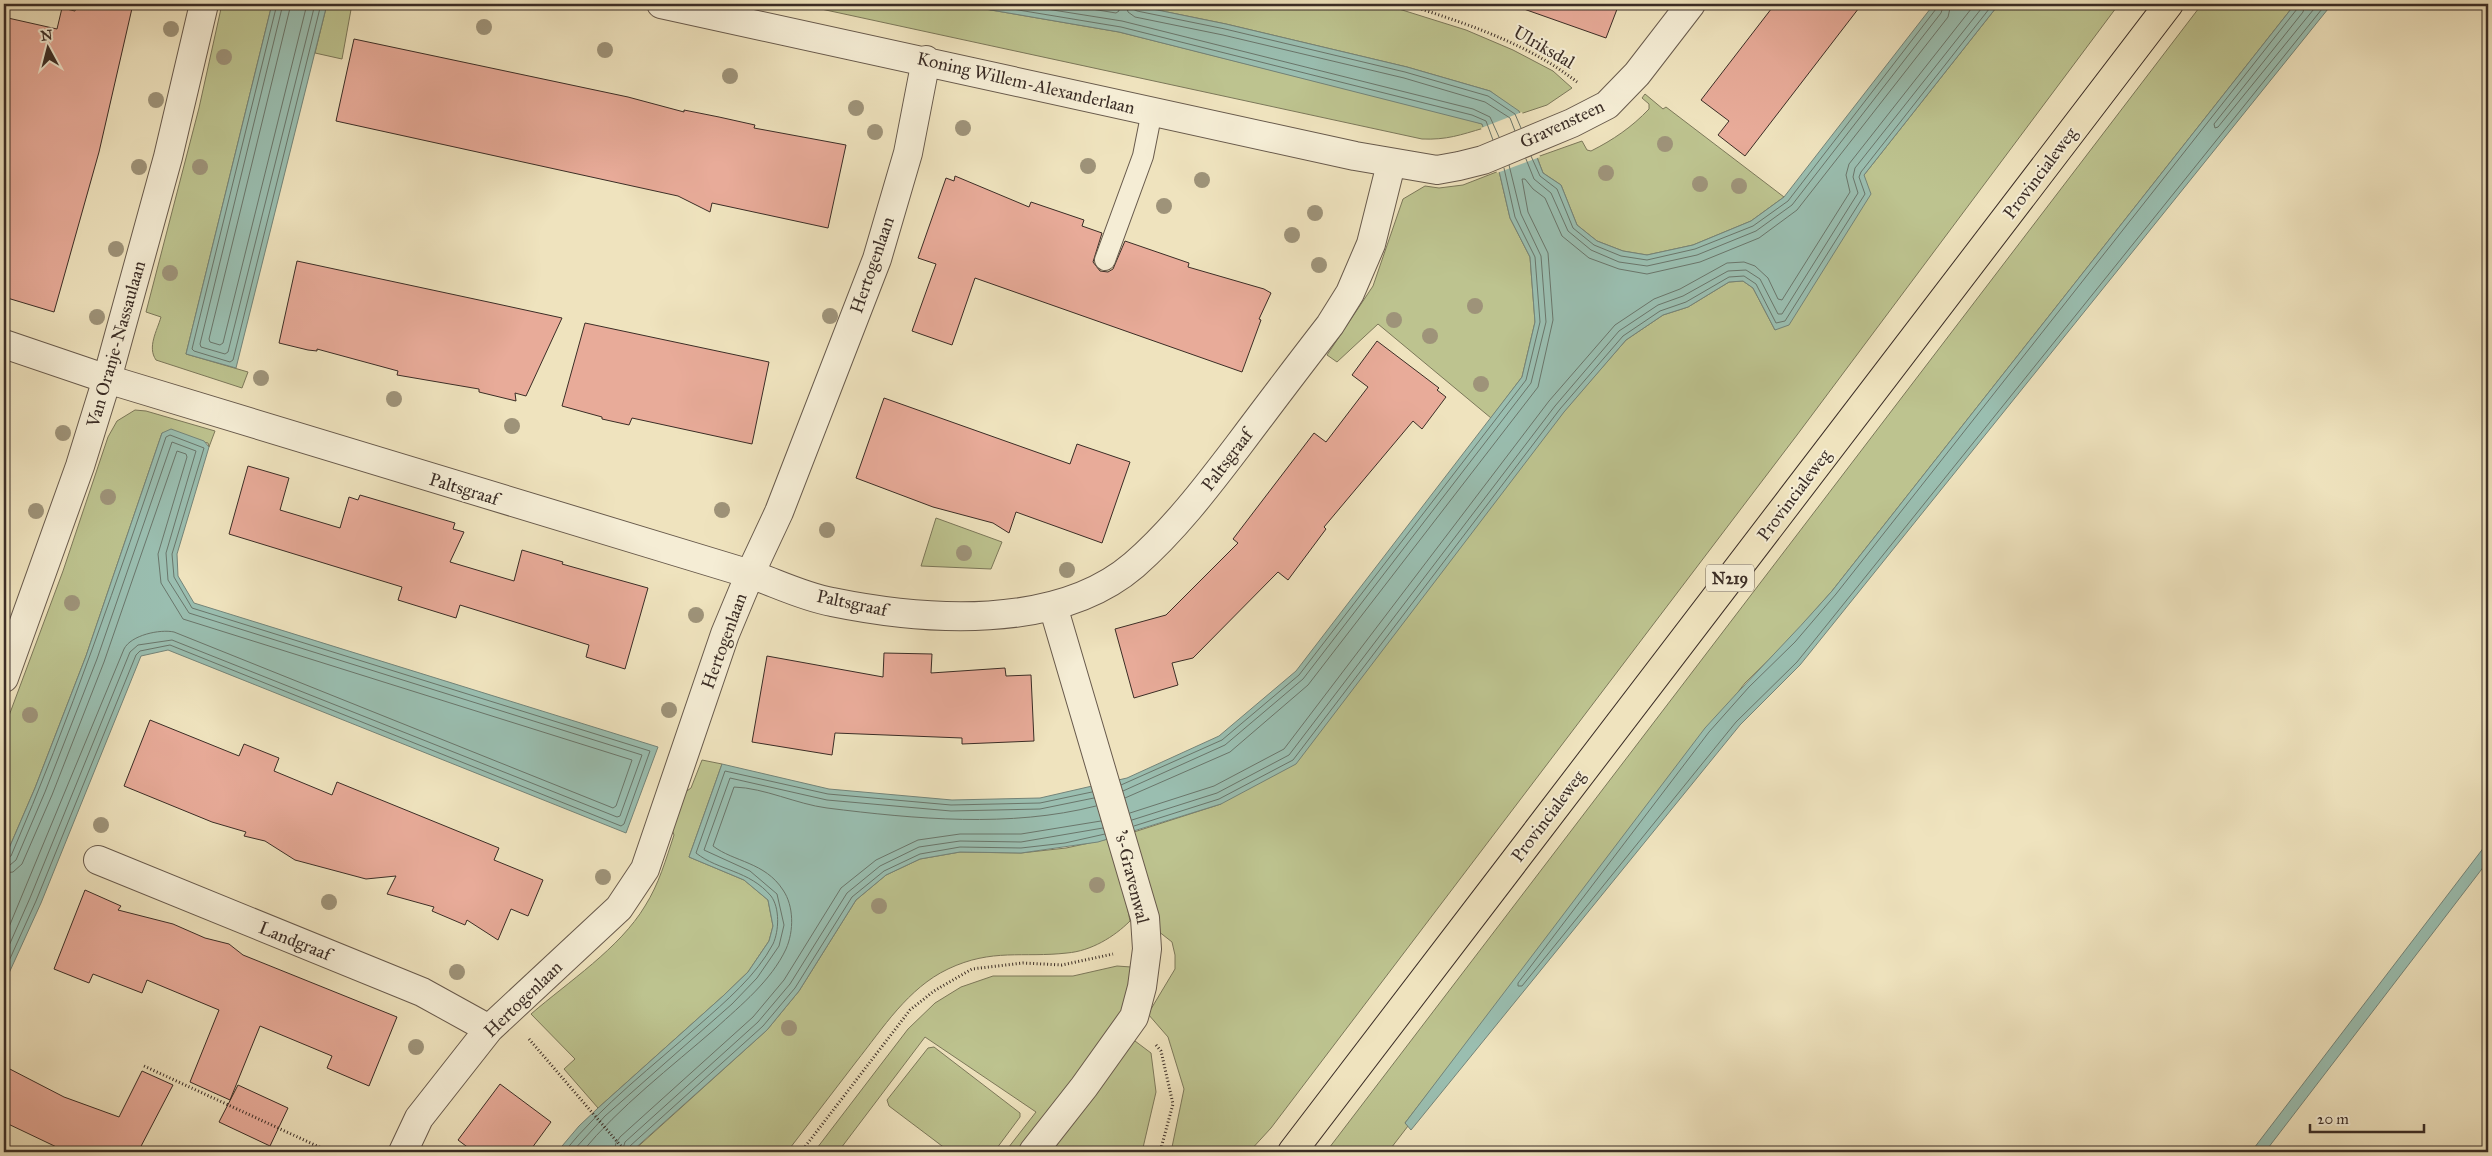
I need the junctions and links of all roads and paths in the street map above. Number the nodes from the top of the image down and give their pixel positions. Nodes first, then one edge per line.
1 (7, 4) edge
2 (204, 4) edge
3 (661, 4) edge
4 (1405, 4) edge
5 (1692, 4) edge
6 (2169, 4) edge
7 (4, 14) edge
8 (926, 60) junction
9 (1607, 105) junction
10 (1152, 111) junction
11 (1391, 164) junction
12 (1105, 260) dead end
13 (4, 344) edge
14 (107, 379) junction
15 (750, 574) junction
16 (1053, 606) junction
17 (4, 678) edge
18 (98, 860) dead end
19 (1145, 918) junction
20 (497, 1021) junction
21 (1130, 1022) junction
22 (144, 1066) dead end
23 (330, 1152) edge
24 (403, 1152) edge
25 (626, 1152) edge
26 (800, 1152) edge
27 (1033, 1152) edge
28 (1160, 1152) edge
29 (1292, 1152) edge

1 - 7 path
2 - 14 street, Van Oranje-Nassaulaan
3 - 8 street, Koning Willem-Alexanderlaan
4 - 9 path, Ulriksdal
5 - 9 street, Gravensteen
6 - 29 main road, Provincialeweg / N219
8 - 10 street, Koning Willem-Alexanderlaan
8 - 15 street, Hertogenlaan
9 - 11 street, Gravensteen
10 - 11 street, Koning Willem-Alexanderlaan
10 - 12 lane
11 - 16 street, Paltsgraaf
13 - 14 street, Paltsgraaf
14 - 15 street, Paltsgraaf
14 - 17 street, Van Oranje-Nassaulaan
15 - 16 street, Paltsgraaf
15 - 20 street, Hertogenlaan
16 - 19 street, 's-Gravenwal
18 - 20 street, Landgraaf
19 - 21 street, 's-Gravenwal
19 - 26 path
20 - 24 street, Hertogenlaan
20 - 25 path
21 - 27 street, 's-Gravenwal
21 - 28 path
22 - 23 path

